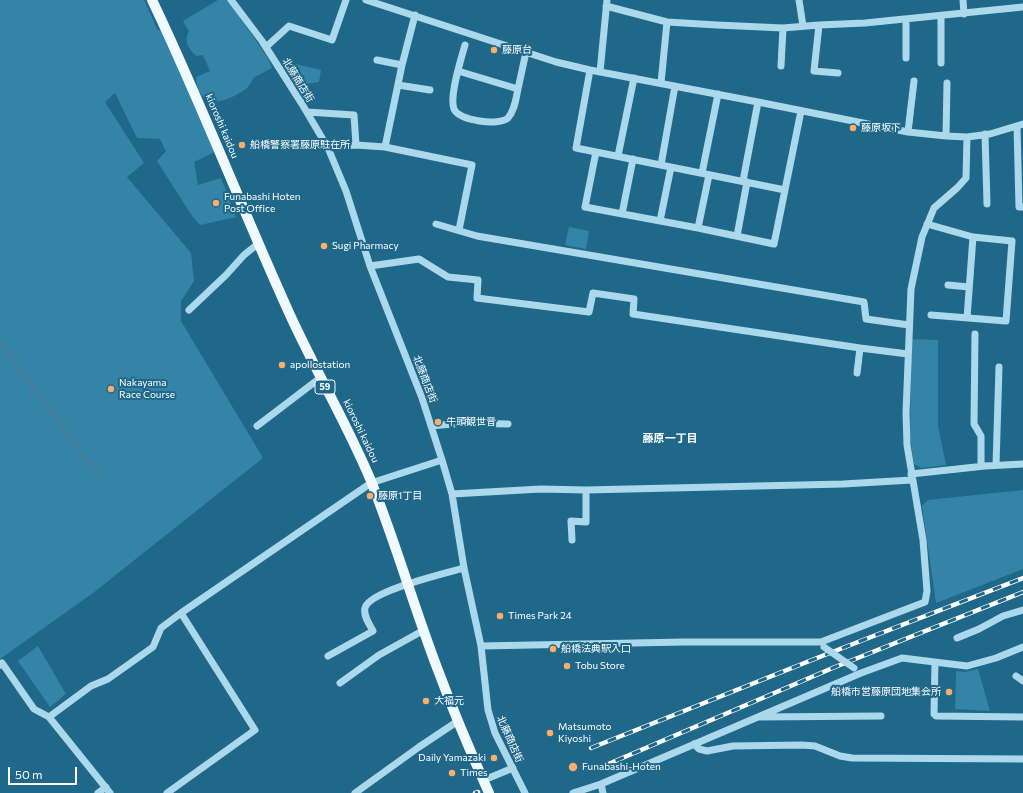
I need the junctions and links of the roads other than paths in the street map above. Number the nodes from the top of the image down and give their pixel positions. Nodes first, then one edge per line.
1 (152, 0) edge
2 (231, 0) edge
3 (346, 0) edge
4 (366, 0) edge
5 (799, 0) edge
6 (963, 0) edge
7 (607, 3) edge
8 (1023, 7) edge
9 (964, 14) junction
10 (415, 15) junction
11 (941, 16) junction
12 (906, 19) junction
13 (667, 22) junction
14 (819, 25) junction
15 (803, 26) junction
16 (783, 28) junction
17 (465, 46) dead end
18 (266, 47) junction
19 (526, 52) junction
20 (906, 58) dead end
21 (377, 60) dead end
22 (941, 63) dead end
23 (402, 65) junction
24 (781, 66) dead end
25 (590, 70) junction
26 (458, 71) junction
27 (600, 72) junction
28 (838, 73) dead end
29 (634, 78) junction
30 (914, 81) dead end
31 (661, 83) junction
32 (947, 83) dead end
33 (398, 84) junction
34 (675, 86) junction
35 (518, 89) junction
36 (430, 90) dead end
37 (718, 94) junction
38 (758, 102) junction
39 (801, 111) junction
40 (307, 112) junction
41 (1020, 125) edge
42 (908, 132) junction
43 (985, 134) junction
44 (946, 136) junction
45 (967, 137) junction
46 (356, 145) junction
47 (385, 147) junction
48 (328, 148) junction
49 (596, 152) junction
50 (618, 156) junction
51 (633, 159) junction
52 (661, 165) junction
53 (671, 167) junction
54 (706, 174) junction
55 (745, 182) junction
56 (785, 190) junction
57 (987, 204) dead end
58 (1023, 207) edge
59 (622, 214) junction
60 (660, 221) junction
61 (436, 224) dead end
62 (927, 224) junction
63 (698, 228) junction
64 (459, 230) junction
65 (737, 236) junction
66 (973, 237) junction
67 (259, 243) junction
68 (370, 266) junction
69 (948, 285) dead end
70 (969, 287) junction
71 (189, 310) dead end
72 (931, 315) dead end
73 (967, 318) junction
74 (909, 325) junction
75 (975, 334) dead end
76 (860, 348) junction
77 (908, 354) junction
78 (999, 368) dead end
79 (857, 372) dead end
80 (320, 378) junction
81 (508, 424) dead end
82 (257, 426) dead end
83 (431, 426) junction
84 (442, 460) junction
85 (1023, 464) edge
86 (996, 465) junction
87 (981, 466) junction
88 (912, 477) junction
89 (371, 483) junction
90 (586, 490) junction
91 (452, 494) junction
92 (572, 540) dead end
93 (464, 568) junction
94 (408, 584) junction
95 (1023, 610) edge
96 (181, 613) junction
97 (424, 630) junction
98 (956, 638) dead end
99 (822, 644) junction
100 (481, 646) junction
101 (1023, 647) edge
102 (328, 656) dead end
103 (935, 663) junction
104 (0, 665) edge
105 (861, 673) junction
106 (1016, 676) dead end
107 (1023, 681) edge
108 (340, 683) dead end
109 (48, 716) junction
110 (881, 716) dead end
111 (755, 717) junction
112 (1023, 717) edge
113 (458, 721) junction
114 (694, 744) junction
115 (1023, 759) edge
116 (512, 768) junction
117 (484, 780) junction
118 (601, 784) junction
119 (108, 790) edge
120 (98, 793) edge
121 (167, 793) edge
122 (355, 793) edge
123 (490, 793) edge
124 (525, 793) edge
125 (573, 793) edge
126 (603, 793) edge

1 - 67 main road, kioroshi kaidou / 59
2 - 18 street, 北藤商店街
3 - 18 street
4 - 10 street
5 - 15 street
6 - 9 street
7 - 13 street
7 - 27 street
8 - 9 street
9 - 11 street
10 - 19 street
10 - 23 street
11 - 12 street
11 - 22 street
12 - 14 street
12 - 20 street
13 - 16 street
13 - 31 street
14 - 15 street
14 - 28 street
15 - 16 street
16 - 24 street
17 - 26 street
18 - 40 street, 北藤商店街
19 - 25 street
19 - 35 street
21 - 23 street
23 - 33 street
25 - 27 street
25 - 49 street
26 - 35 street
26 - 35 street
27 - 29 street
29 - 31 street
29 - 50 street
30 - 42 street
31 - 34 street
32 - 44 street
33 - 36 street
33 - 47 street
34 - 37 street
34 - 52 street
37 - 38 street
37 - 54 street
38 - 39 street
38 - 55 street
39 - 42 street
39 - 56 street
40 - 46 street
40 - 48 street, 北藤商店街
41 - 43 street
41 - 58 street
42 - 44 street
43 - 45 street
43 - 57 street
44 - 45 street
45 - 62 street
46 - 47 street
46 - 48 street
47 - 64 street
48 - 68 street, 北藤商店街
49 - 50 street
49 - 59 street
50 - 51 street
51 - 52 street
51 - 59 street
52 - 53 street
53 - 54 street
53 - 60 street
54 - 55 street
54 - 63 street
55 - 56 street
55 - 65 street
56 - 65 street
59 - 60 street
60 - 63 street
61 - 64 street
62 - 66 street
62 - 74 street
63 - 65 street
64 - 74 street
66 - 70 street
66 - 73 street
67 - 71 street
67 - 80 main road, kioroshi kaidou / 59
68 - 76 street
68 - 83 street, 北藤商店街
69 - 70 street
70 - 73 street
72 - 73 street
74 - 77 street
75 - 87 street
76 - 77 street
76 - 79 street
77 - 88 street
78 - 86 street
80 - 82 street
80 - 89 main road, kioroshi kaidou / 59
81 - 83 street
83 - 84 street, 北藤商店街
84 - 89 street
84 - 91 street, 北藤商店街
85 - 86 street
86 - 87 street
87 - 88 street
88 - 90 street
88 - 99 street
89 - 94 main road, kioroshi kaidou / 59
89 - 96 street
90 - 91 street
90 - 92 street
91 - 93 street, 北藤商店街
93 - 94 street
93 - 100 street, 北藤商店街
94 - 97 main road, kioroshi kaidou / 59
94 - 102 street
95 - 98 street
96 - 109 street
96 - 121 street
97 - 108 street
97 - 113 main road, kioroshi kaidou / 59
99 - 100 street
99 - 105 street, bridge
100 - 116 street, 北藤商店街
101 - 103 street
103 - 105 street
103 - 112 street
104 - 109 street
105 - 111 street
106 - 107 street
109 - 119 street
110 - 111 street
111 - 114 street
113 - 117 main road, kioroshi kaidou / 59
113 - 122 street
114 - 115 street
114 - 118 street
116 - 117 street
116 - 124 street, 北藤商店街
117 - 123 main road, kioroshi kaidou / 59
118 - 125 street
118 - 126 street
119 - 120 street

